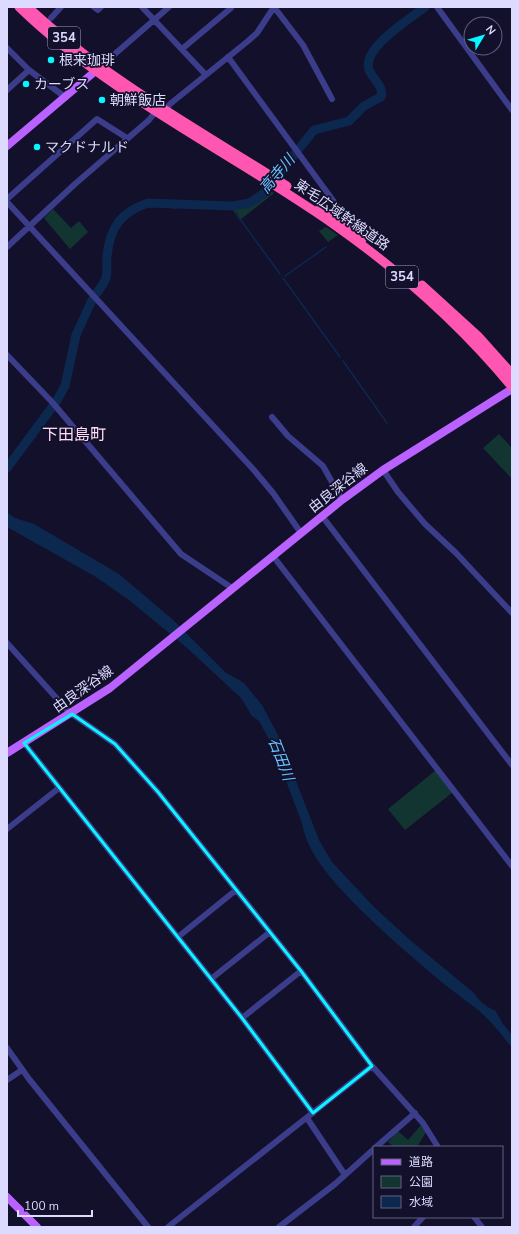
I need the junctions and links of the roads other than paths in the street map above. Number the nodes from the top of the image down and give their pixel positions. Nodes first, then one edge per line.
1 (19, 7) edge
2 (28, 7) edge
3 (61, 7) edge
4 (94, 7) edge
5 (101, 7) edge
6 (143, 7) edge
7 (169, 7) edge
8 (274, 7) edge
9 (438, 7) edge
10 (231, 8) edge
11 (51, 18) dead end
12 (154, 20) junction
13 (7, 48) edge
14 (182, 49) junction
15 (228, 57) junction
16 (98, 68) junction
17 (29, 70) junction
18 (205, 74) junction
19 (7, 90) edge
20 (65, 97) junction
21 (332, 99) dead end
22 (511, 107) edge
23 (166, 109) junction
24 (156, 111) junction
25 (127, 138) junction
26 (7, 146) edge
27 (274, 182) junction
28 (7, 200) edge
29 (30, 226) junction
30 (349, 227) junction
31 (7, 248) edge
32 (7, 355) edge
33 (512, 374) edge
34 (512, 388) edge
35 (272, 417) dead end
36 (383, 470) junction
37 (342, 500) junction
38 (322, 516) junction
39 (301, 533) junction
40 (273, 556) junction
41 (232, 588) junction
42 (512, 613) edge
43 (7, 642) edge
44 (72, 714) junction
45 (24, 743) junction
46 (7, 753) edge
47 (512, 765) edge
48 (59, 788) junction
49 (7, 829) edge
50 (512, 866) edge
51 (236, 890) junction
52 (270, 932) junction
53 (178, 937) junction
54 (301, 971) junction
55 (211, 979) junction
56 (242, 1018) junction
57 (7, 1048) edge
58 (372, 1066) junction
59 (22, 1070) junction
60 (7, 1080) edge
61 (313, 1113) junction
62 (415, 1113) junction
63 (307, 1118) junction
64 (377, 1146) edge
65 (437, 1146) edge
66 (373, 1150) edge
67 (345, 1175) junction
68 (7, 1197) edge
69 (422, 1218) edge
70 (475, 1218) edge
71 (37, 1227) edge
72 (148, 1227) edge
73 (168, 1227) edge
74 (279, 1227) edge
75 (414, 1227) edge
76 (482, 1227) edge

1 - 16 highway, 東毛広域幹線道路 / 354
2 - 16 highway, 東毛広域幹線道路 / 354
3 - 11 street
4 - 5 street
6 - 12 street
7 - 12 street
8 - 15 street
8 - 21 street
9 - 22 street
10 - 14 street
12 - 14 street
12 - 16 street
13 - 17 street
14 - 18 street
15 - 18 street
15 - 30 street
16 - 20 main road
16 - 23 highway, 東毛広域幹線道路 / 354
16 - 24 highway, 東毛広域幹線道路 / 354
17 - 19 street
17 - 20 street
18 - 23 street
20 - 26 main road
23 - 27 highway, 東毛広域幹線道路 / 354
24 - 25 street
24 - 27 highway, 東毛広域幹線道路 / 354
25 - 28 street
25 - 29 street
27 - 30 highway, 東毛広域幹線道路 / 354
27 - 34 highway, 東毛広域幹線道路 / 354
28 - 29 street
29 - 31 street
29 - 39 street
30 - 33 highway, 東毛広域幹線道路 / 354
32 - 41 street
34 - 36 main road, 由良深谷線
35 - 37 street
36 - 37 main road, 由良深谷線
36 - 42 street
37 - 38 main road, 由良深谷線
38 - 39 main road, 由良深谷線
38 - 47 street
39 - 40 main road, 由良深谷線
40 - 41 main road, 由良深谷線
40 - 50 street
41 - 44 main road, 由良深谷線
43 - 44 street
44 - 45 main road, 由良深谷線
44 - 51 street
45 - 46 main road, 由良深谷線
45 - 48 street
48 - 49 street
48 - 53 street
51 - 52 street
51 - 53 street
52 - 54 street
52 - 55 street
53 - 55 street
54 - 56 street
54 - 58 street
55 - 56 street
56 - 61 street
57 - 59 street
58 - 61 street
58 - 62 street
59 - 60 street
59 - 72 street
61 - 63 street
62 - 64 street
62 - 65 street
63 - 67 street
63 - 73 street
66 - 67 street
67 - 74 street
68 - 71 main road
69 - 75 street
70 - 76 street

